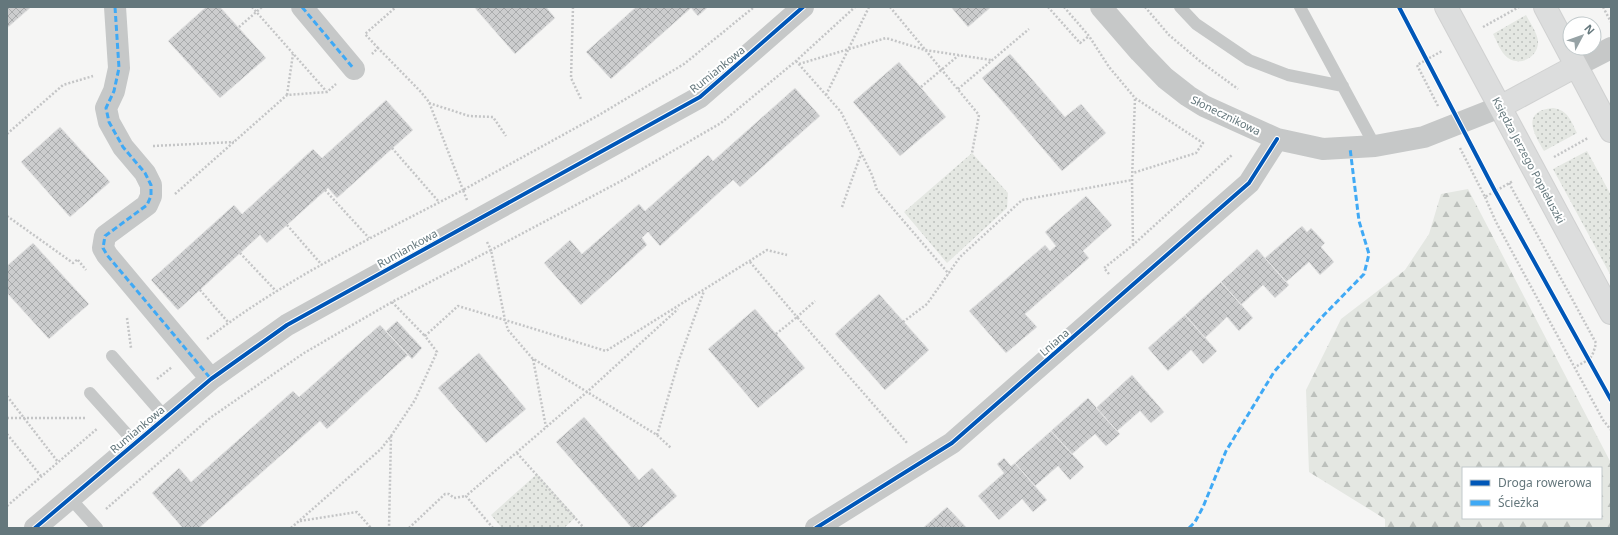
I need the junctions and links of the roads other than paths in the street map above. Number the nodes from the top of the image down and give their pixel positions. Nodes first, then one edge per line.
1 (116, 7) edge
2 (302, 7) edge
3 (803, 7) edge
4 (1101, 7) edge
5 (1180, 7) edge
6 (1300, 7) edge
7 (1446, 7) edge
8 (1545, 7) edge
9 (1611, 48) edge
10 (1576, 66) junction
11 (354, 69) road end
12 (1344, 86) junction
13 (1500, 107) junction
14 (1611, 131) edge
15 (1277, 139) junction
16 (1375, 146) junction
17 (1611, 313) edge
18 (112, 356) dead end
19 (211, 378) junction
20 (90, 393) dead end
21 (165, 417) junction
22 (135, 443) junction
23 (70, 498) junction
24 (94, 525) edge
25 (35, 528) edge
26 (816, 528) edge

1 - 19 street
2 - 11 street
3 - 19 street, Rumiankowa
4 - 15 street, Słonecznikowa
5 - 12 lane
6 - 12 lane
7 - 13 main road, Księdza Jerzego Popiełuszki
8 - 10 main road
9 - 10 street
10 - 13 main road
10 - 14 main road
12 - 16 lane
13 - 16 street, Słonecznikowa
13 - 17 main road, Księdza Jerzego Popiełuszki
15 - 16 street, Słonecznikowa
15 - 26 street, Lniana
18 - 21 lane
19 - 21 street, Rumiankowa
20 - 22 lane
21 - 22 street, Rumiankowa
22 - 23 street, Rumiankowa
23 - 24 lane
23 - 25 street, Rumiankowa

